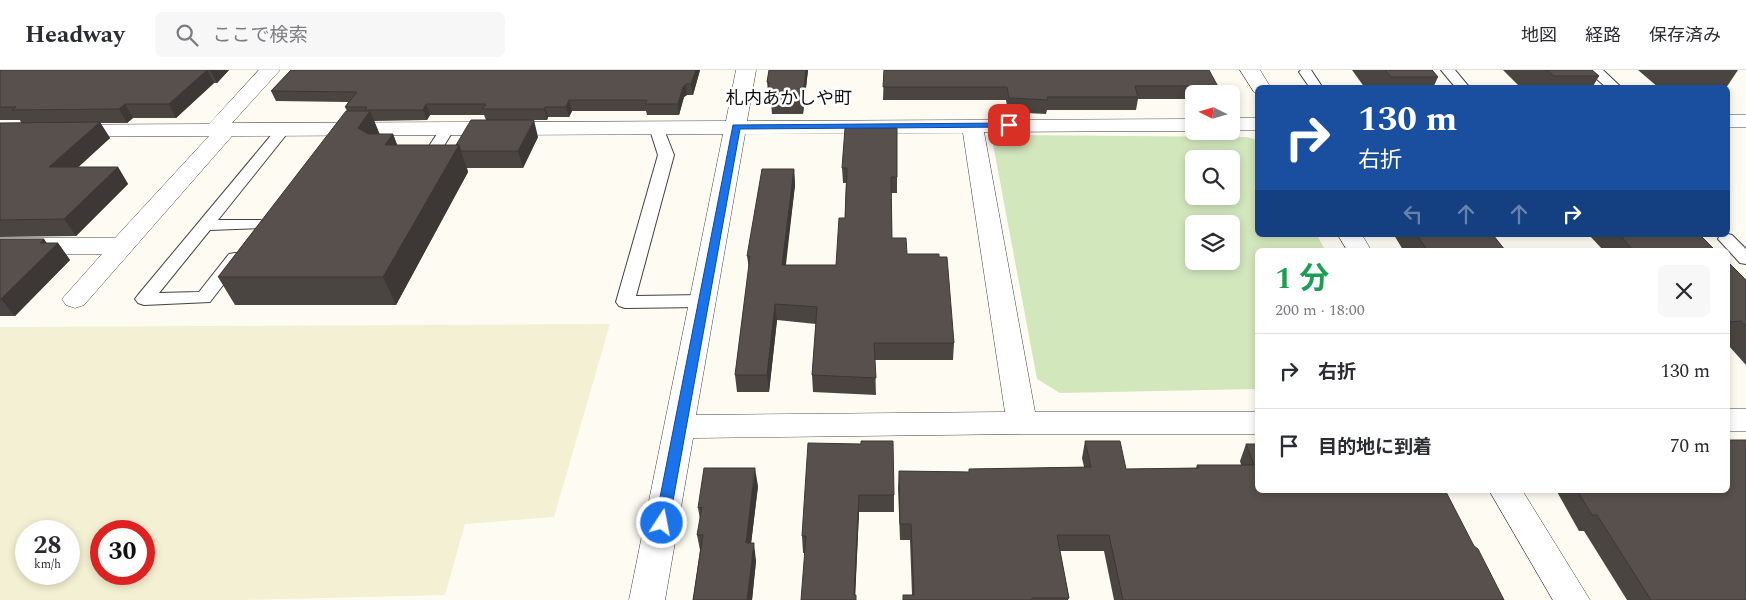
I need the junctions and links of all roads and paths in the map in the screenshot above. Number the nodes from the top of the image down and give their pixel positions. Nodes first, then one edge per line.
1 (270, 70) edge
2 (746, 70) edge
3 (1250, 70) edge
4 (1448, 70) edge
5 (1596, 71) edge
6 (1306, 72) dead end
7 (1259, 85) edge
8 (1315, 85) edge
9 (1461, 85) edge
10 (1612, 85) edge
11 (1746, 121) edge
12 (1730, 122) edge
13 (1240, 124) edge
14 (1255, 124) edge
15 (972, 125) junction
16 (1185, 125) edge
17 (656, 127) junction
18 (736, 127) junction
19 (448, 128) junction
20 (221, 130) junction
21 (284, 130) junction
22 (0, 131) edge
23 (405, 154) edge
24 (271, 210) edge
25 (205, 225) junction
26 (260, 225) junction
27 (1351, 237) edge
28 (1726, 239) dead end
29 (0, 246) edge
30 (122, 246) junction
31 (1358, 248) edge
32 (1746, 260) edge
33 (75, 299) dead end
34 (703, 301) junction
35 (1730, 420) edge
36 (1746, 420) edge
37 (1255, 422) edge
38 (1022, 423) junction
39 (680, 427) junction
40 (1507, 493) edge
41 (647, 600) edge
42 (1572, 600) edge

1 - 20 street
2 - 18 street
3 - 7 street
4 - 9 lane
5 - 10 lane
6 - 8 lane
11 - 12 street
13 - 14 street
15 - 16 street
15 - 18 street
15 - 38 street
17 - 18 street
17 - 19 street
17 - 34 lane
18 - 34 street
19 - 21 street
19 - 23 lane
20 - 21 street
20 - 22 street
20 - 30 street
21 - 25 lane
24 - 26 lane
25 - 26 lane
25 - 26 lane
27 - 31 street
28 - 32 lane
29 - 30 street
30 - 33 street
34 - 39 street
35 - 36 street
37 - 38 street
38 - 39 street
39 - 41 street
40 - 42 street

